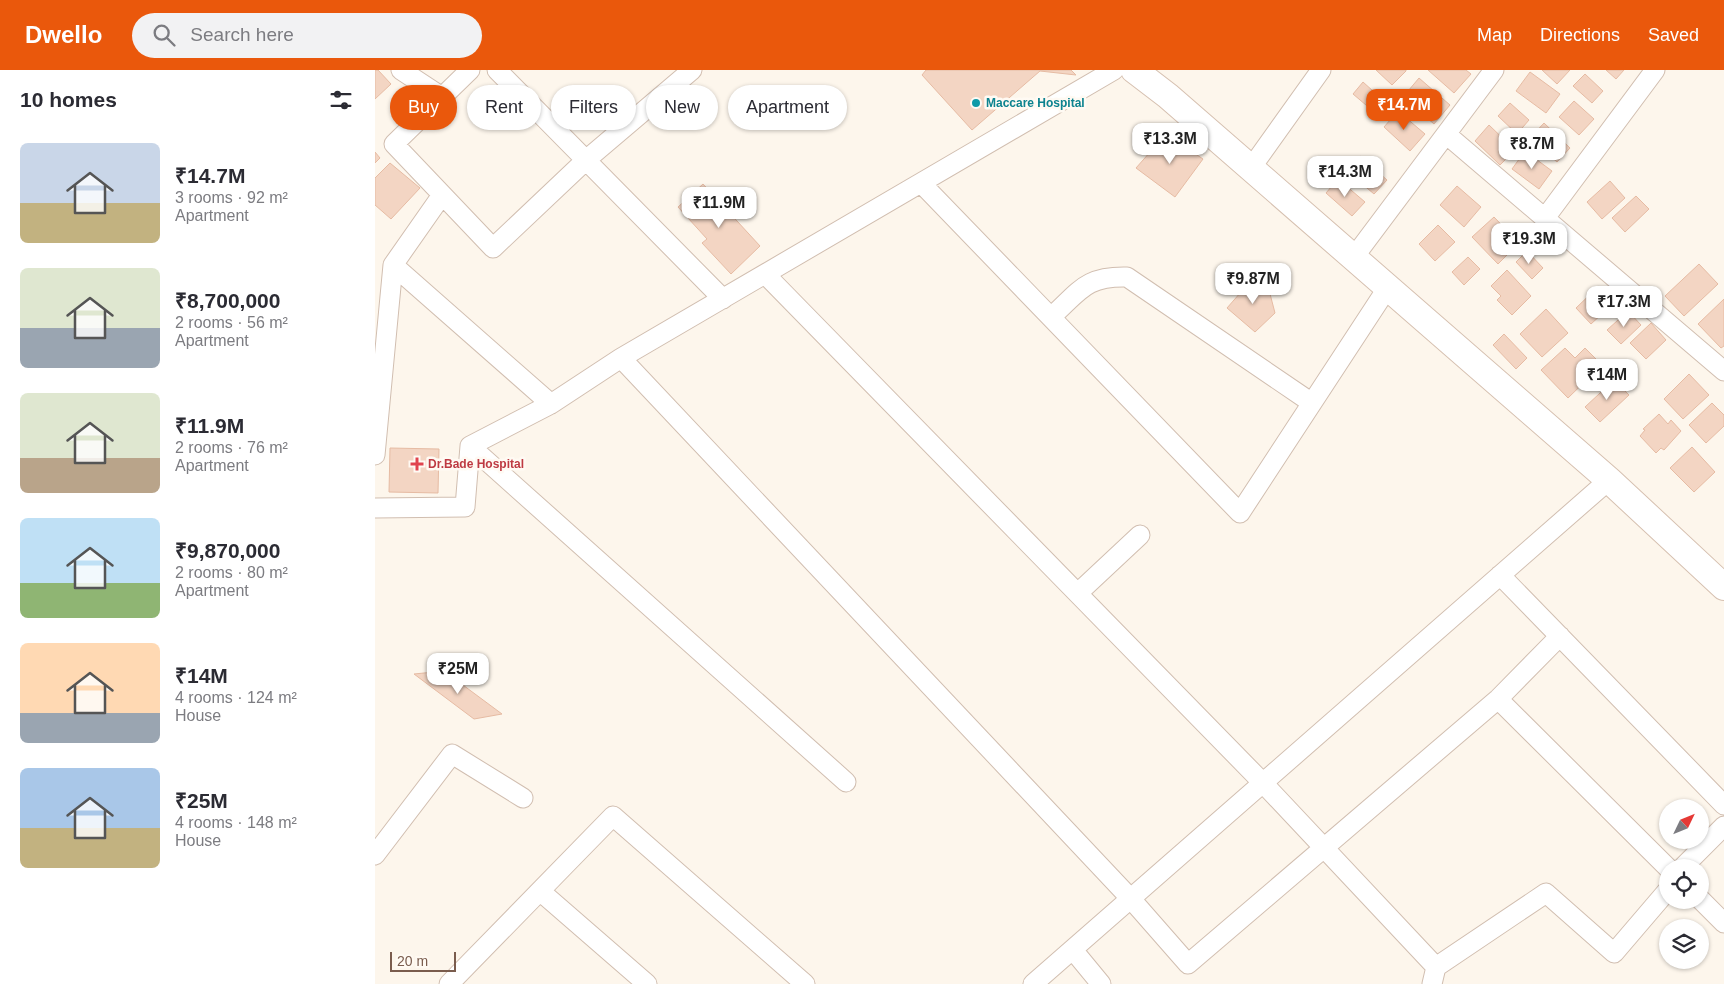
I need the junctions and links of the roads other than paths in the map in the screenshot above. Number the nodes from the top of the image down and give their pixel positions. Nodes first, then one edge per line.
1 (401, 70) edge
2 (470, 70) edge
3 (497, 70) edge
4 (692, 70) edge
5 (1114, 70) edge
6 (1134, 70) edge
7 (1321, 70) edge
8 (1494, 70) edge
9 (1655, 70) edge
10 (424, 85) edge
11 (454, 85) edge
12 (408, 130) edge
13 (1445, 134) junction
14 (585, 160) junction
15 (1251, 168) junction
16 (921, 183) junction
17 (442, 195) junction
18 (1545, 218) junction
19 (1354, 257) junction
20 (393, 265) junction
21 (765, 274) junction
22 (1388, 287) junction
23 (723, 299) junction
24 (1051, 317) junction
25 (621, 358) junction
26 (1724, 371) edge
27 (1312, 403) junction
28 (551, 404) junction
29 (470, 446) junction
30 (375, 455) edge
31 (1609, 480) junction
32 (375, 508) edge
33 (1140, 535) dead end
34 (1500, 575) junction
35 (1724, 587) edge
36 (1078, 593) junction
37 (1560, 636) junction
38 (1498, 699) junction
39 (846, 782) dead end
40 (1263, 783) junction
41 (523, 798) dead end
42 (1724, 805) edge
43 (1724, 826) edge
44 (1325, 848) junction
45 (375, 855) edge
46 (1659, 859) edge
47 (1691, 859) edge
48 (540, 891) junction
49 (1131, 899) junction
50 (1659, 900) edge
51 (1709, 908) edge
52 (1724, 923) edge
53 (1073, 950) junction
54 (1434, 975) edge
55 (449, 984) edge
56 (647, 984) edge
57 (805, 984) edge
58 (1033, 984) edge
59 (1101, 984) edge

1 - 10 street
2 - 11 street
3 - 14 street
4 - 14 street
5 - 16 street
6 - 15 street
7 - 15 street
8 - 13 street
9 - 18 street
12 - 17 street
13 - 18 street
13 - 19 street
14 - 17 street
14 - 23 street
15 - 19 street
16 - 21 street
16 - 24 street
17 - 20 street
18 - 26 street
19 - 22 street
20 - 28 street
20 - 30 street
21 - 23 street
21 - 36 street
22 - 27 street
22 - 31 street
23 - 25 street
24 - 27 street
24 - 27 street
25 - 28 street
25 - 49 street
28 - 29 street
29 - 32 street
29 - 39 street
31 - 34 street
31 - 35 street
33 - 36 street
34 - 37 street
34 - 40 street
36 - 40 street
37 - 38 street
37 - 42 street
38 - 44 street
38 - 46 street
40 - 44 street
40 - 49 street
41 - 45 street
43 - 47 street
44 - 49 street
44 - 54 street
48 - 55 street
48 - 56 street
48 - 57 street
49 - 53 street
50 - 54 street
51 - 52 street
53 - 58 street
53 - 59 street

